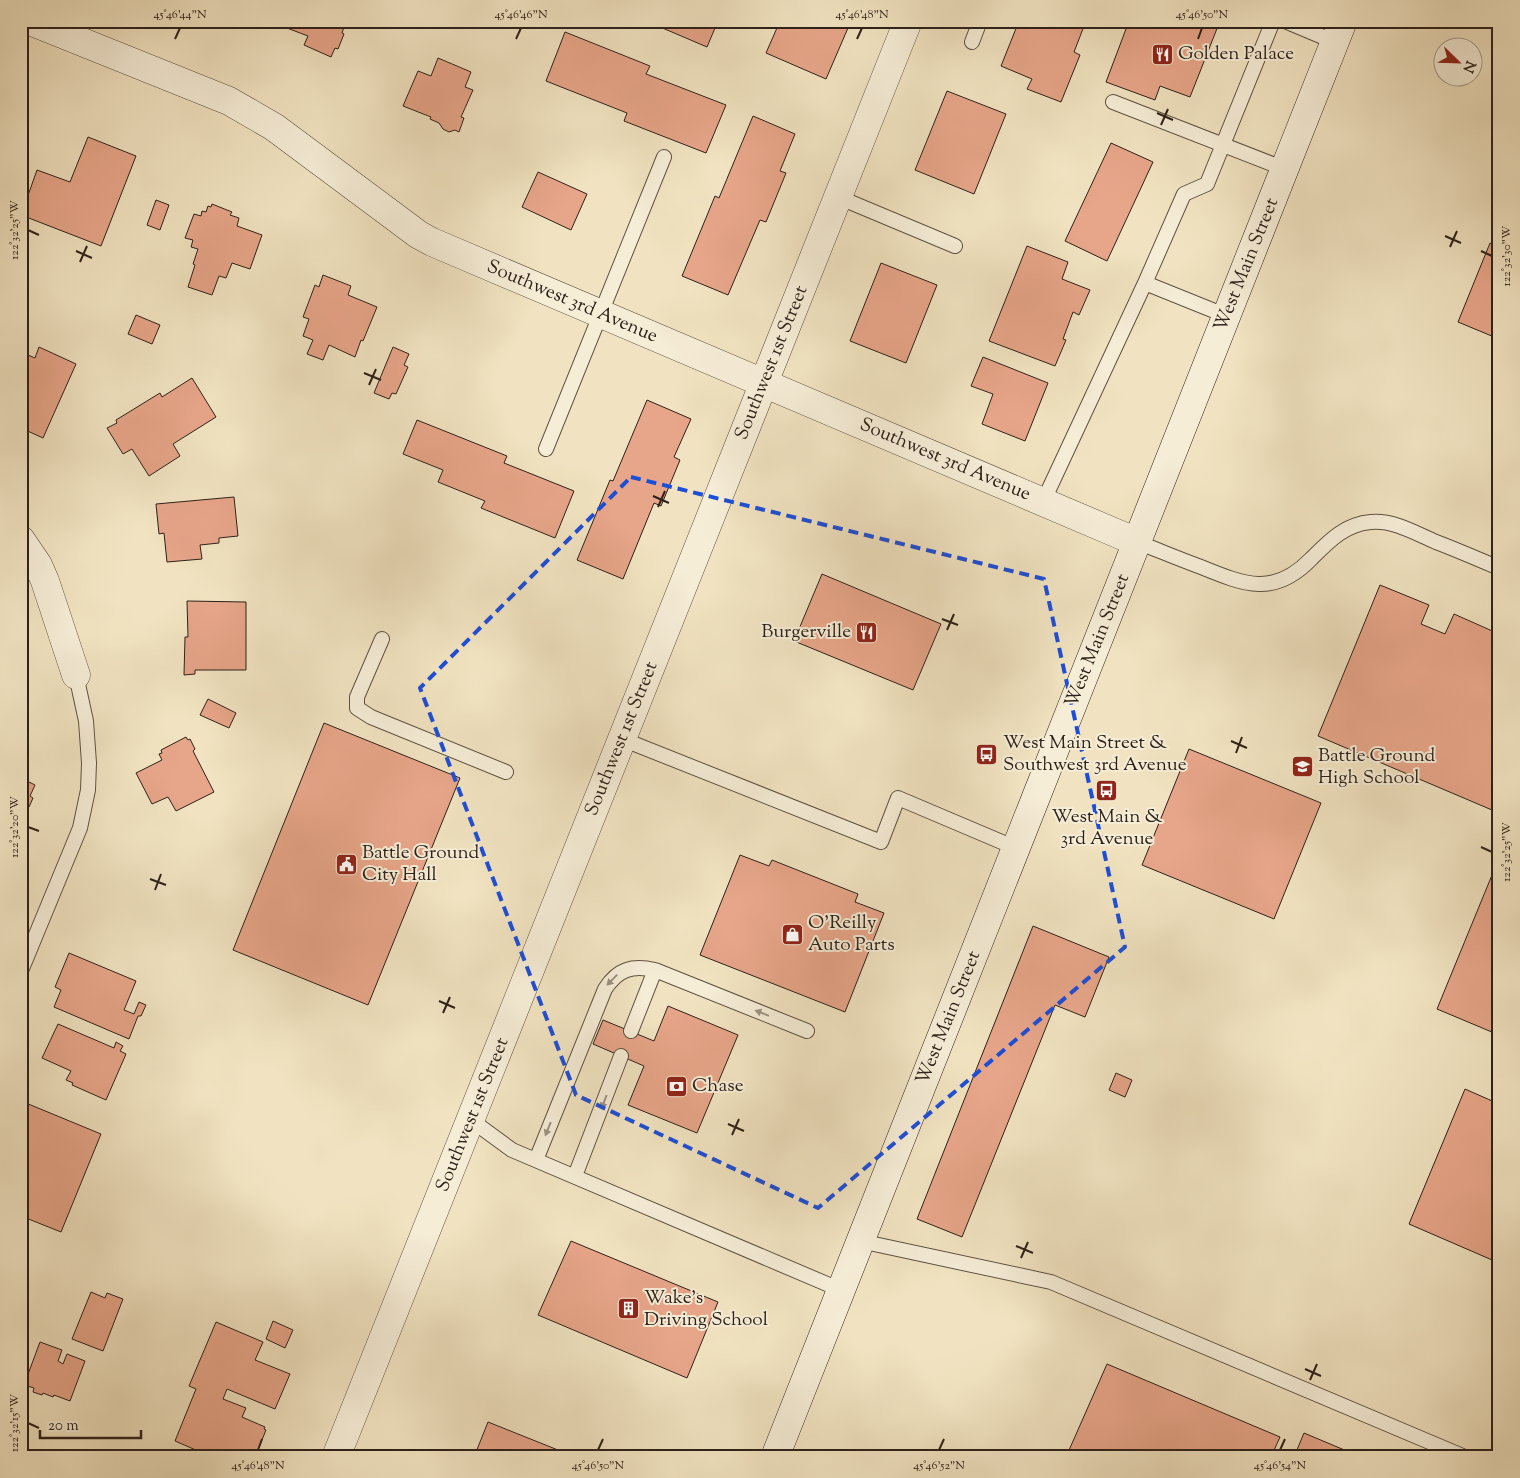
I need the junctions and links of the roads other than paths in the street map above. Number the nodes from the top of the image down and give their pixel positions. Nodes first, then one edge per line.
1 (30, 21) edge
2 (908, 21) edge
3 (980, 21) edge
4 (1273, 21) edge
5 (1285, 21) edge
6 (1339, 32) edge
7 (972, 42) dead end
8 (1113, 102) dead end
9 (1224, 145) junction
10 (664, 157) dead end
11 (1285, 169) junction
12 (838, 197) junction
13 (955, 246) dead end
14 (1145, 283) junction
15 (600, 313) junction
16 (1227, 316) junction
17 (764, 383) junction
18 (546, 449) dead end
19 (1043, 502) junction
20 (21, 540) edge
21 (1137, 542) junction
22 (1499, 568) edge
23 (382, 639) dead end
24 (76, 675) joint
25 (622, 739) junction
26 (506, 772) dead end
27 (1016, 848) junction
28 (655, 970) junction
29 (21, 971) edge
30 (631, 1031) dead end
31 (807, 1031) dead end
32 (621, 1056) dead end
33 (472, 1120) junction
34 (536, 1160) junction
35 (575, 1176) junction
36 (860, 1240) junction
37 (841, 1290) junction
38 (336, 1457) edge
39 (775, 1457) edge
40 (1465, 1457) edge

1 - 15 street, Southwest 3rd Avenue
2 - 12 street, Southwest 1st Street
3 - 7 lane
4 - 9 lane
5 - 6 lane
6 - 11 street, West Main Street
8 - 9 lane
9 - 11 lane
9 - 14 lane
10 - 15 lane
11 - 16 street, West Main Street
12 - 13 lane
12 - 17 street, Southwest 1st Street
14 - 16 lane
14 - 19 lane
15 - 17 street, Southwest 3rd Avenue
15 - 18 lane
16 - 21 street, West Main Street
17 - 19 street, Southwest 3rd Avenue
17 - 25 street, Southwest 1st Street
19 - 21 street, Southwest 3rd Avenue
20 - 24 street
21 - 22 lane
21 - 27 street, West Main Street
23 - 26 lane
24 - 29 lane
25 - 27 lane
25 - 33 street, Southwest 1st Street
27 - 36 street, West Main Street
28 - 30 lane
31 -> 28 lane
28 -> 34 lane
32 -> 35 lane
33 - 34 lane
33 - 38 street, Southwest 1st Street
34 - 35 lane
35 - 37 lane
36 - 37 street, West Main Street
36 - 40 lane
37 - 39 street, West Main Street

